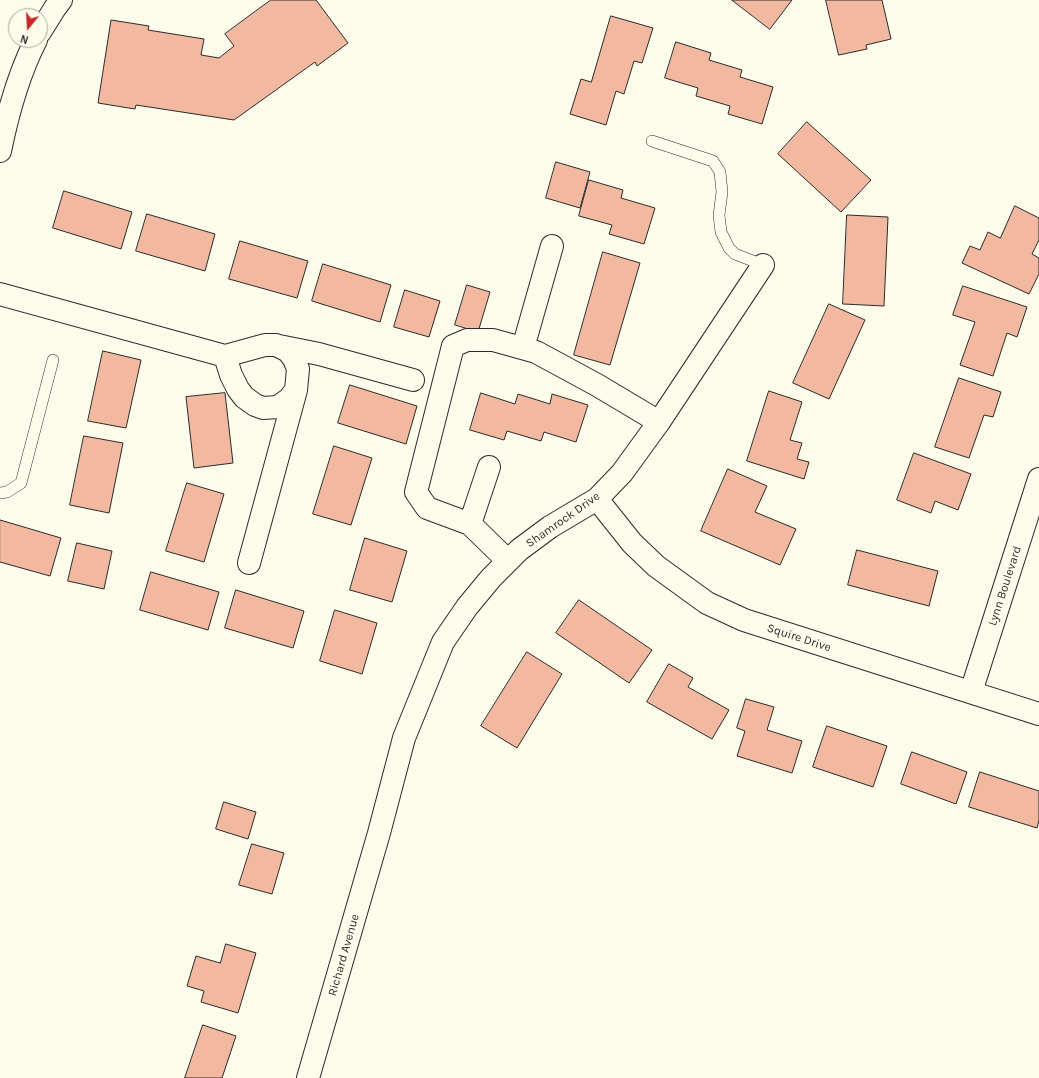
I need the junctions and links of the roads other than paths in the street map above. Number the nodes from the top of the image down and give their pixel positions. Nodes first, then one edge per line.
1 (62, 0) edge
2 (48, 19) edge
3 (33, 48) edge
4 (652, 142) dead end
5 (0, 151) edge
6 (552, 246) dead end
7 (763, 265) joint
8 (0, 294) edge
9 (276, 345) junction
10 (523, 348) junction
11 (226, 356) junction
12 (53, 360) dead end
13 (413, 380) dead end
14 (296, 390) junction
15 (659, 422) junction
16 (489, 467) dead end
17 (1039, 479) edge
18 (0, 493) edge
19 (597, 499) junction
20 (470, 524) junction
21 (508, 561) junction
22 (250, 563) dead end
23 (971, 692) junction
24 (1039, 714) edge
25 (380, 833) joint
26 (308, 1078) edge

1 - 2 street
3 - 5 street
4 - 7 lane
6 - 10 street
7 - 15 street, Shamrock Drive
8 - 11 street
9 - 11 street
9 - 13 street
9 - 14 street
10 - 15 street
10 - 20 street
11 - 14 street
12 - 18 lane
14 - 22 street
15 - 19 street, Shamrock Drive
16 - 20 street
17 - 23 street, Lynn Boulevard
19 - 21 street, Shamrock Drive
19 - 23 street, Squire Drive
20 - 21 street
21 - 25 street, Shamrock Drive
23 - 24 street, Squire Drive
25 - 26 street, Richard Avenue

